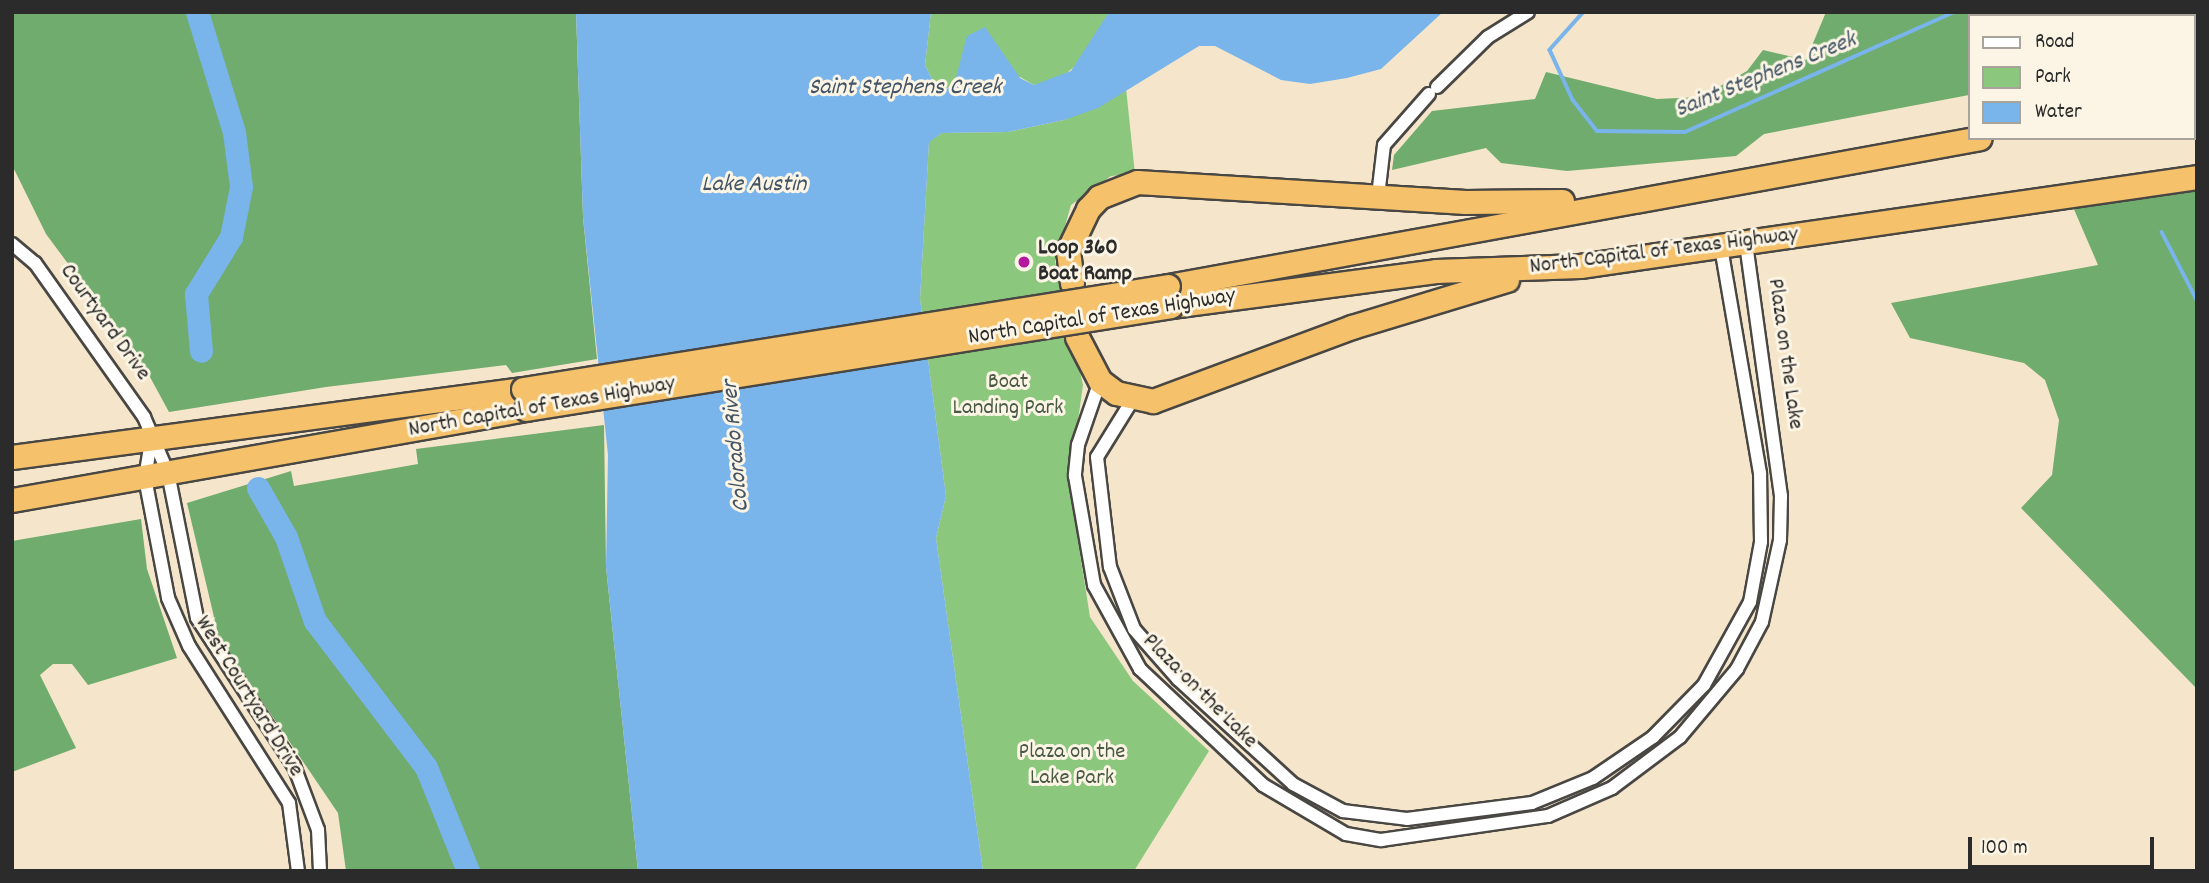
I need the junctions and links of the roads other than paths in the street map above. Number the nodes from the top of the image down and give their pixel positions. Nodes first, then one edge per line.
1 (1528, 12) edge
2 (1968, 140) edge
3 (2197, 177) edge
4 (1378, 196) junction
5 (1617, 200) junction
6 (1746, 243) junction
7 (12, 244) edge
8 (1721, 247) junction
9 (1554, 269) junction
10 (1072, 283) dead end
11 (1170, 296) junction
12 (1077, 337) dead end
13 (1100, 381) junction
14 (524, 399) junction
15 (1133, 399) junction
16 (152, 435) junction
17 (12, 457) edge
18 (1780, 472) junction
19 (1760, 473) junction
20 (156, 475) junction
21 (12, 500) edge
22 (1704, 685) junction
23 (1718, 695) junction
24 (289, 759) junction
25 (1276, 769) junction
26 (272, 770) junction
27 (1263, 785) junction
28 (1497, 807) junction
29 (1498, 824) junction
30 (298, 871) edge
31 (320, 871) edge

1 - 4 street
2 - 5 highway, North Capital of Texas Highway
3 - 6 highway, North Capital of Texas Highway
4 - 5 highway
4 - 10 highway
5 - 11 highway, North Capital of Texas Highway
6 - 8 highway, North Capital of Texas Highway
6 - 18 street, Plaza on the Lake
7 - 16 street, Courtyard Drive
8 - 9 highway, North Capital of Texas Highway
8 - 19 street, Plaza on the Lake
9 - 11 highway, North Capital of Texas Highway
9 - 15 highway
11 - 14 highway, North Capital of Texas Highway, bridge
12 - 13 highway
13 - 15 highway
13 - 27 street, Plaza on the Lake
14 - 16 highway, North Capital of Texas Highway
14 - 20 highway, North Capital of Texas Highway
15 - 25 street, Plaza on the Lake
16 - 17 highway, North Capital of Texas Highway
16 - 20 street, West Courtyard Drive
16 - 20 street, West Courtyard Drive
18 - 19 street
18 - 23 street, Plaza on the Lake
19 - 22 street, Plaza on the Lake
20 - 21 highway, North Capital of Texas Highway
20 - 24 street, West Courtyard Drive
20 - 26 street, West Courtyard Drive
22 - 23 street
22 - 28 street, Plaza on the Lake
23 - 29 street, Plaza on the Lake
24 - 26 street
24 - 31 street, West Courtyard Drive
25 - 27 street, Plaza on the Lake
25 - 28 street, Plaza on the Lake
26 - 30 street, West Courtyard Drive
27 - 29 street, Plaza on the Lake
28 - 29 street

